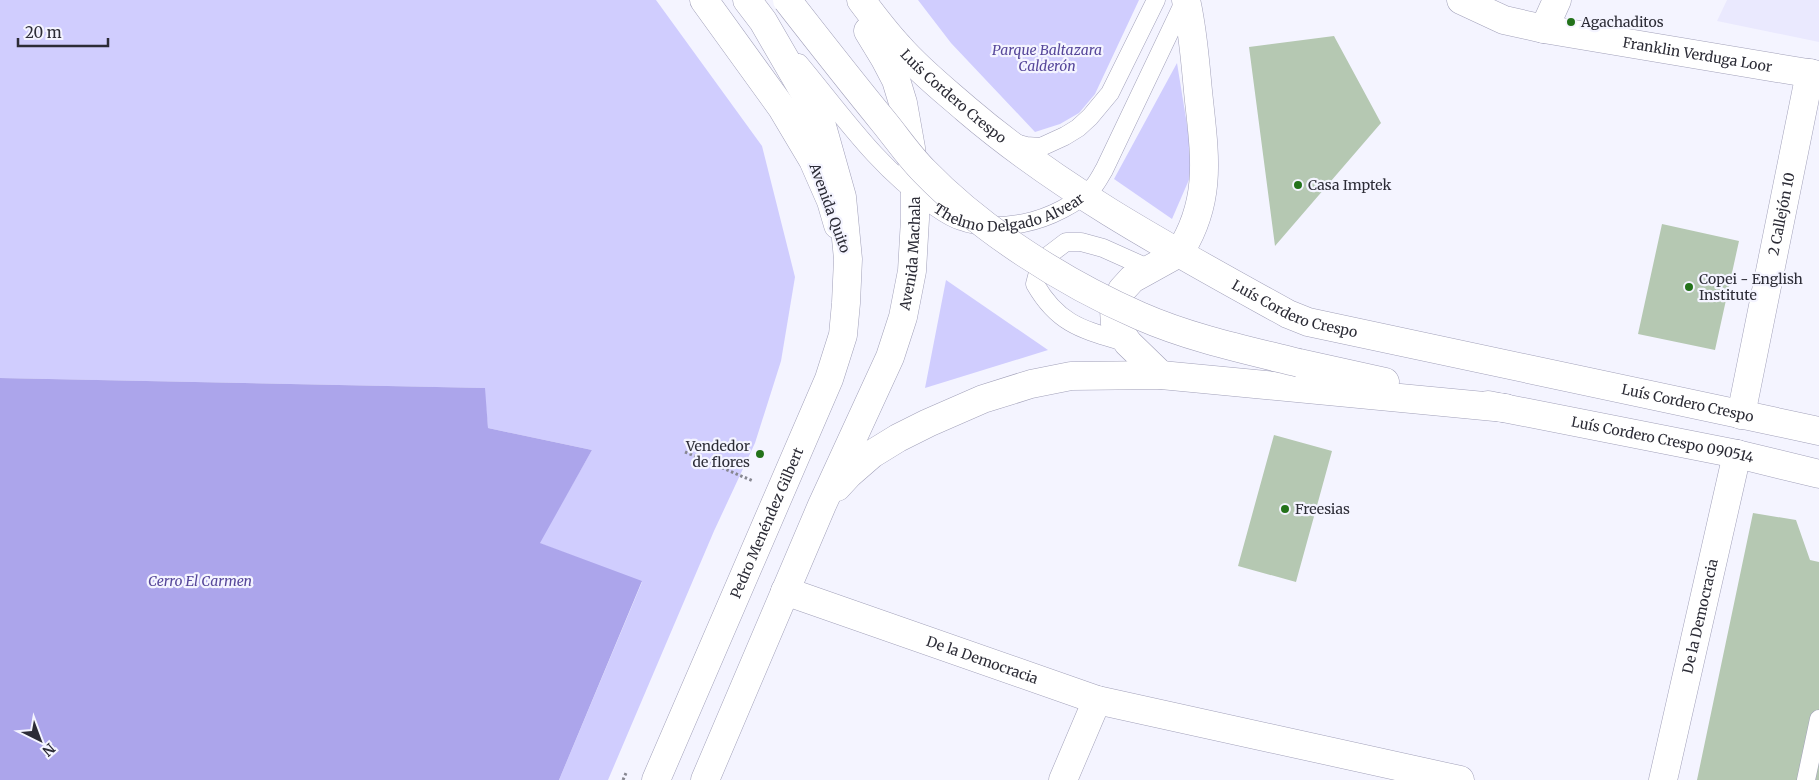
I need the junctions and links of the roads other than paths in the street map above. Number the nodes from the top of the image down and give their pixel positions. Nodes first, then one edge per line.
1 (704, 0) edge
2 (787, 0) edge
3 (848, 0) edge
4 (860, 0) edge
5 (1156, 0) edge
6 (1185, 0) edge
7 (1461, 0) edge
8 (1557, 0) edge
9 (755, 10) edge
10 (1544, 29) junction
11 (1814, 74) edge
12 (1000, 138) junction
13 (915, 192) junction
14 (1083, 196) junction
15 (1179, 253) junction
16 (848, 259) junction
17 (1150, 270) junction
18 (1128, 343) junction
19 (1161, 375) junction
20 (1505, 408) junction
21 (1741, 415) junction
22 (1819, 431) edge
23 (1737, 454) junction
24 (1819, 474) edge
25 (822, 505) junction
26 (785, 591) junction
27 (1097, 700) junction
28 (1819, 719) edge
29 (656, 780) edge
30 (705, 780) edge
31 (1063, 780) edge
32 (1460, 780) edge
33 (1663, 780) edge
34 (1806, 780) edge

1 - 16 main road, Avenida Quito
2 - 20 main road, bridge
3 - 13 main road, Avenida Machala
4 - 12 main road, Luís Cordero Crespo
5 - 12 lane
6 - 14 lane, Thelmo Delgado Alvear
6 - 15 main road
7 - 10 main road, Franklin Verduga Loor
8 - 10 main road
9 - 13 lane, Thelmo Delgado Alvear
9 - 16 main road, Avenida Quito
10 - 11 main road, Franklin Verduga Loor
11 - 21 main road, 2 Callejón 10
12 - 14 main road, Luís Cordero Crespo
13 - 14 lane, Thelmo Delgado Alvear
13 - 25 main road, Avenida Machala
14 - 15 main road, Luís Cordero Crespo
15 - 17 main road
15 - 21 main road, Luís Cordero Crespo
16 - 29 main road, Pedro Menéndez Gilbert
17 - 18 main road
17 - 18 lane
18 - 19 main road
19 - 20 main road
19 - 25 main road
20 - 23 main road, Luís Cordero Crespo 090514
21 - 22 main road, Luís Cordero Crespo
23 - 24 main road, Luís Cordero Crespo 090514
23 - 33 main road, De la Democracia
25 - 26 main road
26 - 27 main road, De la Democracia
26 - 30 main road
27 - 31 main road
27 - 32 main road, De la Democracia
28 - 34 lane

